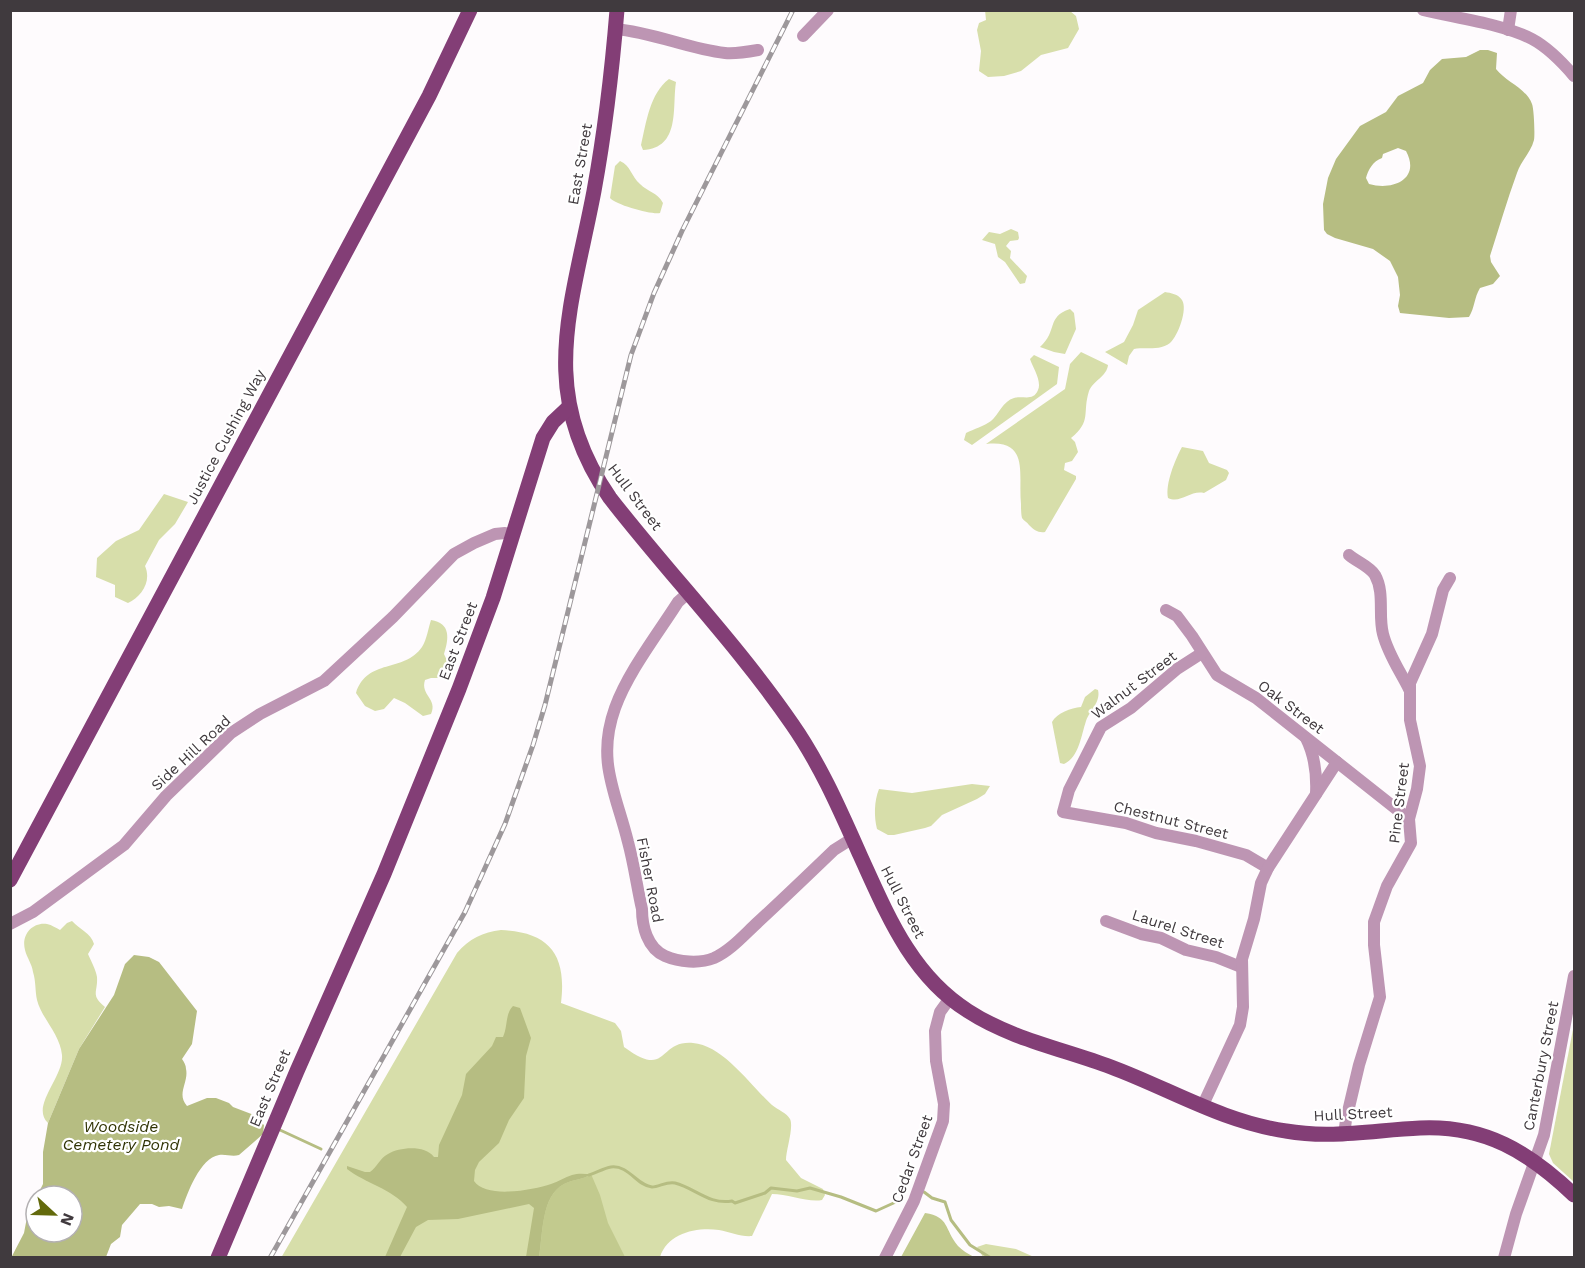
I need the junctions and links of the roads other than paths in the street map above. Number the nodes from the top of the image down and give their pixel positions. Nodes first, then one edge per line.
1 (470, 10) edge
2 (616, 10) edge
3 (828, 10) edge
4 (1423, 10) edge
5 (1511, 10) edge
6 (615, 29) junction
7 (1508, 30) junction
8 (803, 36) dead end
9 (758, 50) dead end
10 (1575, 76) edge
11 (569, 407) junction
12 (575, 430) junction
13 (543, 438) junction
14 (513, 535) junction
15 (1349, 555) dead end
16 (1450, 578) dead end
17 (688, 593) junction
18 (1166, 610) dead end
19 (1202, 653) junction
20 (1409, 689) junction
21 (1305, 736) junction
22 (1338, 762) junction
23 (1316, 795) junction
24 (1063, 812) joint
25 (1409, 819) junction
26 (853, 838) junction
27 (1268, 868) junction
28 (10, 880) edge
29 (1106, 921) dead end
30 (10, 924) edge
31 (1241, 967) junction
32 (1575, 976) edge
33 (950, 998) junction
34 (1202, 1107) junction
35 (1344, 1135) junction
36 (1535, 1161) junction
37 (1575, 1195) edge
38 (218, 1257) edge
39 (885, 1257) edge
40 (1504, 1257) edge

1 - 28 main road, Justice Cushing Way
2 - 6 main road, East Street
3 - 8 street
4 - 7 street
5 - 7 street
6 - 9 street
6 - 11 main road, East Street
7 - 10 street
11 - 12 main road, Hull Street
11 - 13 main road, East Street
12 - 13 main road
12 - 17 main road, Hull Street
13 - 14 main road, East Street
14 - 30 street, Side Hill Road
14 - 38 main road, East Street
15 - 20 street
16 - 20 street, Pine Street
17 - 26 main road, Hull Street
17 - 26 street, Fisher Road
18 - 19 street, Oak Street
19 - 21 street, Oak Street
19 - 24 street, Walnut Street
20 - 25 street, Pine Street
21 - 22 street, Oak Street
21 - 23 street
22 - 23 street
22 - 25 street, Oak Street
23 - 27 street
24 - 27 street, Chestnut Street
25 - 35 street, Pine Street
26 - 33 main road, Hull Street
27 - 31 street
29 - 31 street, Laurel Street
31 - 34 street
32 - 36 street, Canterbury Street
33 - 34 main road, Hull Street
33 - 39 street, Cedar Street
34 - 35 main road, Hull Street
35 - 36 main road, Hull Street
36 - 37 main road, Hull Street
36 - 40 street, Canterbury Street

